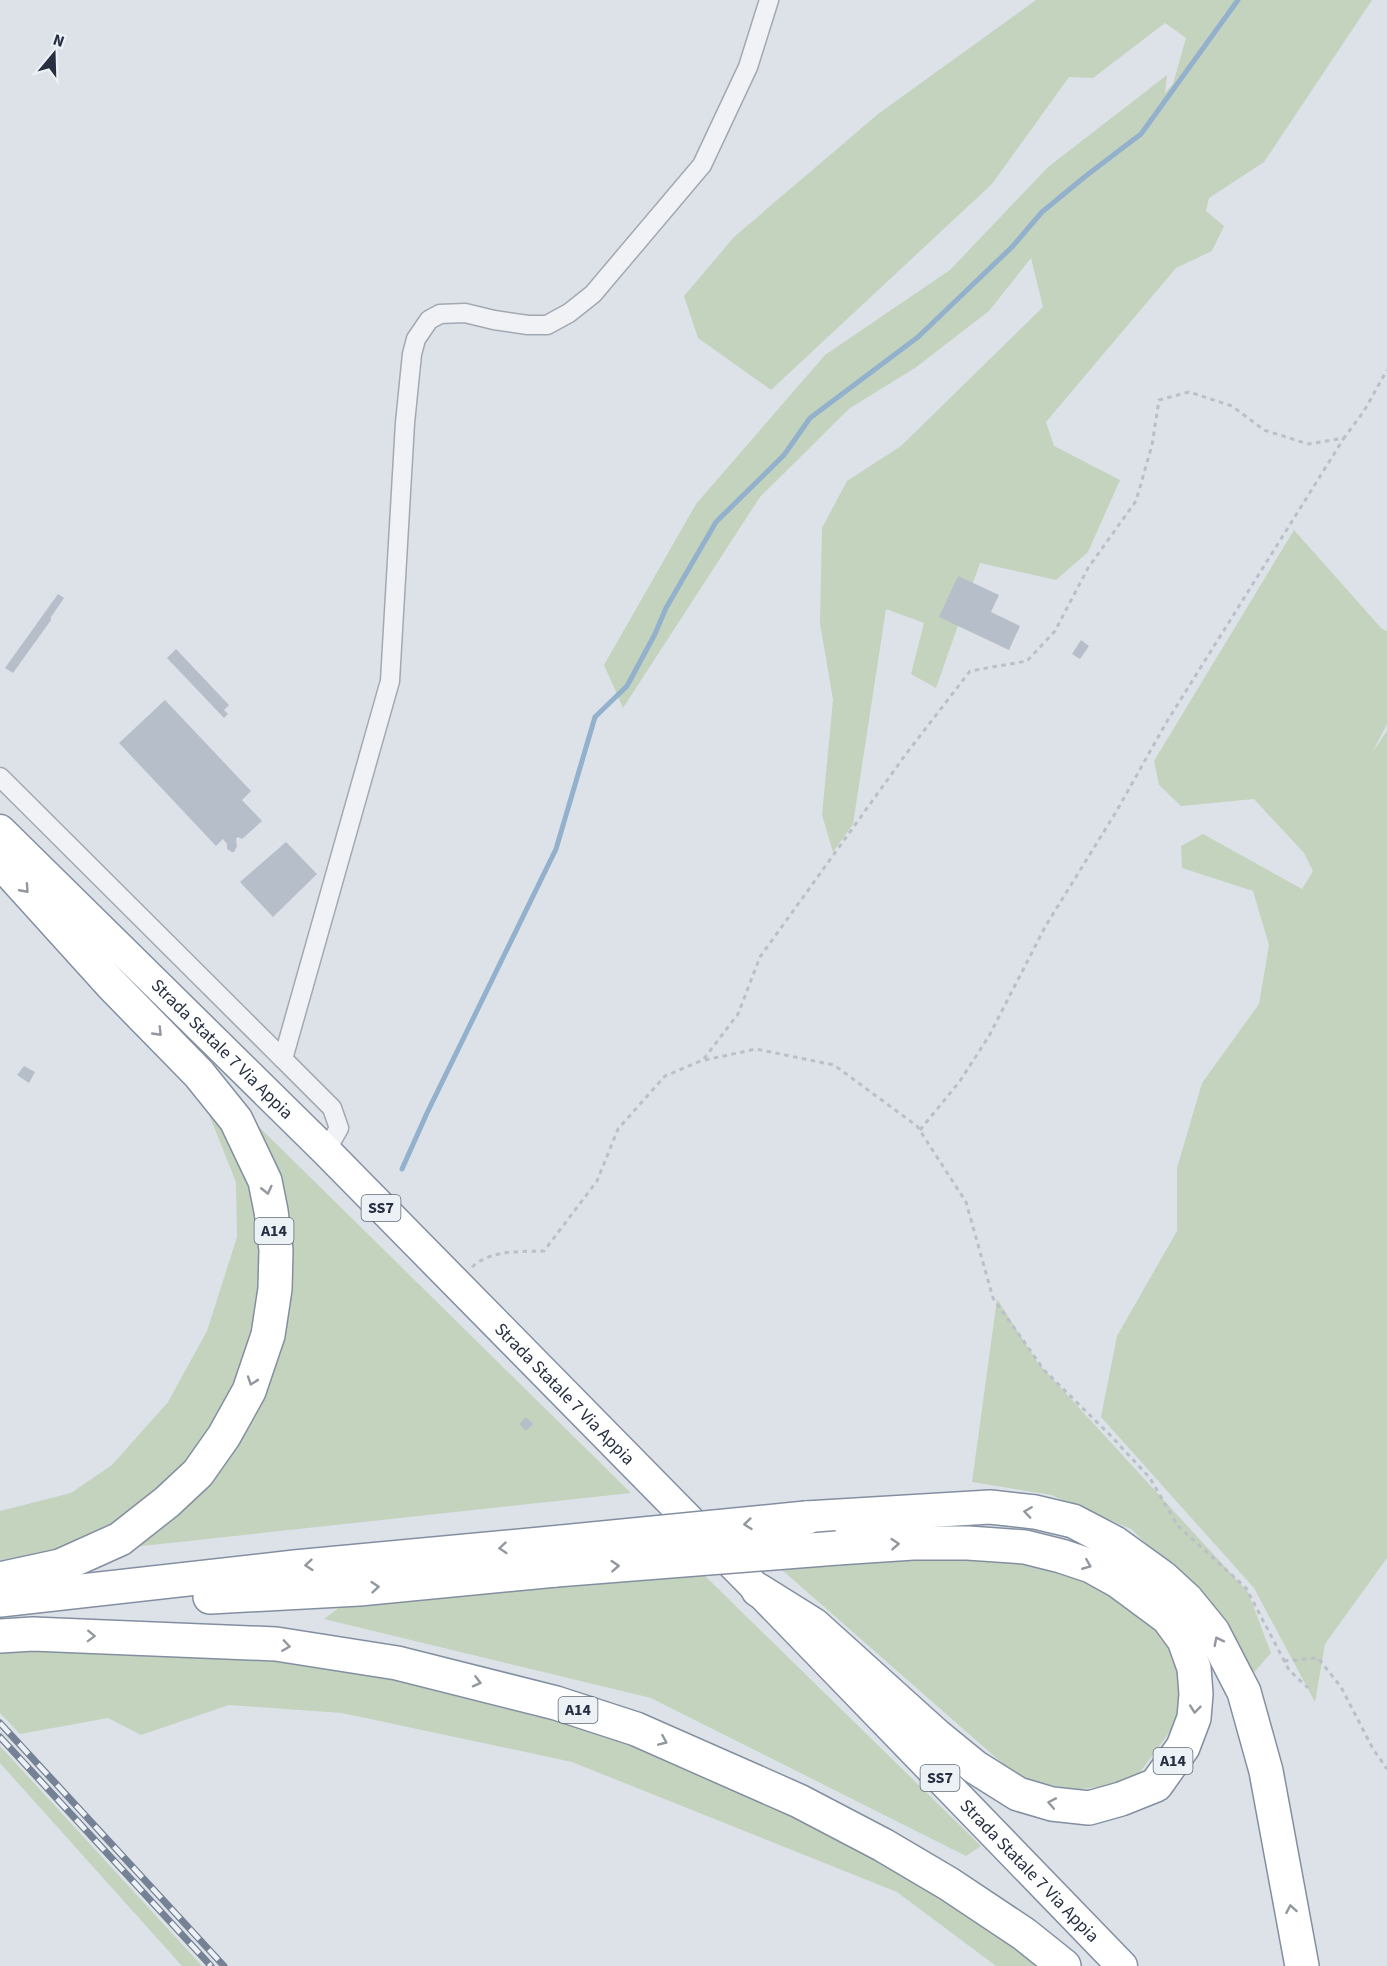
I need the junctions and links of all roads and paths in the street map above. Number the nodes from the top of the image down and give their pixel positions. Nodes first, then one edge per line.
1 (770, 0) edge
2 (1387, 370) edge
3 (1344, 438) junction
4 (0, 777) edge
5 (0, 830) edge
6 (0, 838) edge
7 (283, 1059) junction
8 (704, 1060) junction
9 (920, 1130) junction
10 (326, 1151) junction
11 (454, 1282) junction
12 (559, 1556) junction
13 (758, 1590) junction
14 (8, 1613) edge
15 (1284, 1661) junction
16 (1308, 1688) dead end
17 (1387, 1769) edge
18 (1064, 1966) edge
19 (1122, 1966) edge
20 (1302, 1966) edge

1 - 7 street
2 - 3 path
3 - 8 path
3 - 9 path
4 - 7 street
5 - 10 highway, Strada Statale 7 Via Appia / SS7
6 -> 14 highway, A14
7 - 10 street
8 - 9 path
8 - 11 path
9 - 15 path
10 - 11 highway, Strada Statale 7 Via Appia / SS7
11 - 13 highway, Strada Statale 7 Via Appia / SS7
12 -> 13 highway, A14, bridge
12 - 14 highway, A14
20 -> 12 highway, A14, bridge
13 - 19 highway, Strada Statale 7 Via Appia / SS7
14 -> 18 highway, A14
15 - 16 path
15 - 17 path

